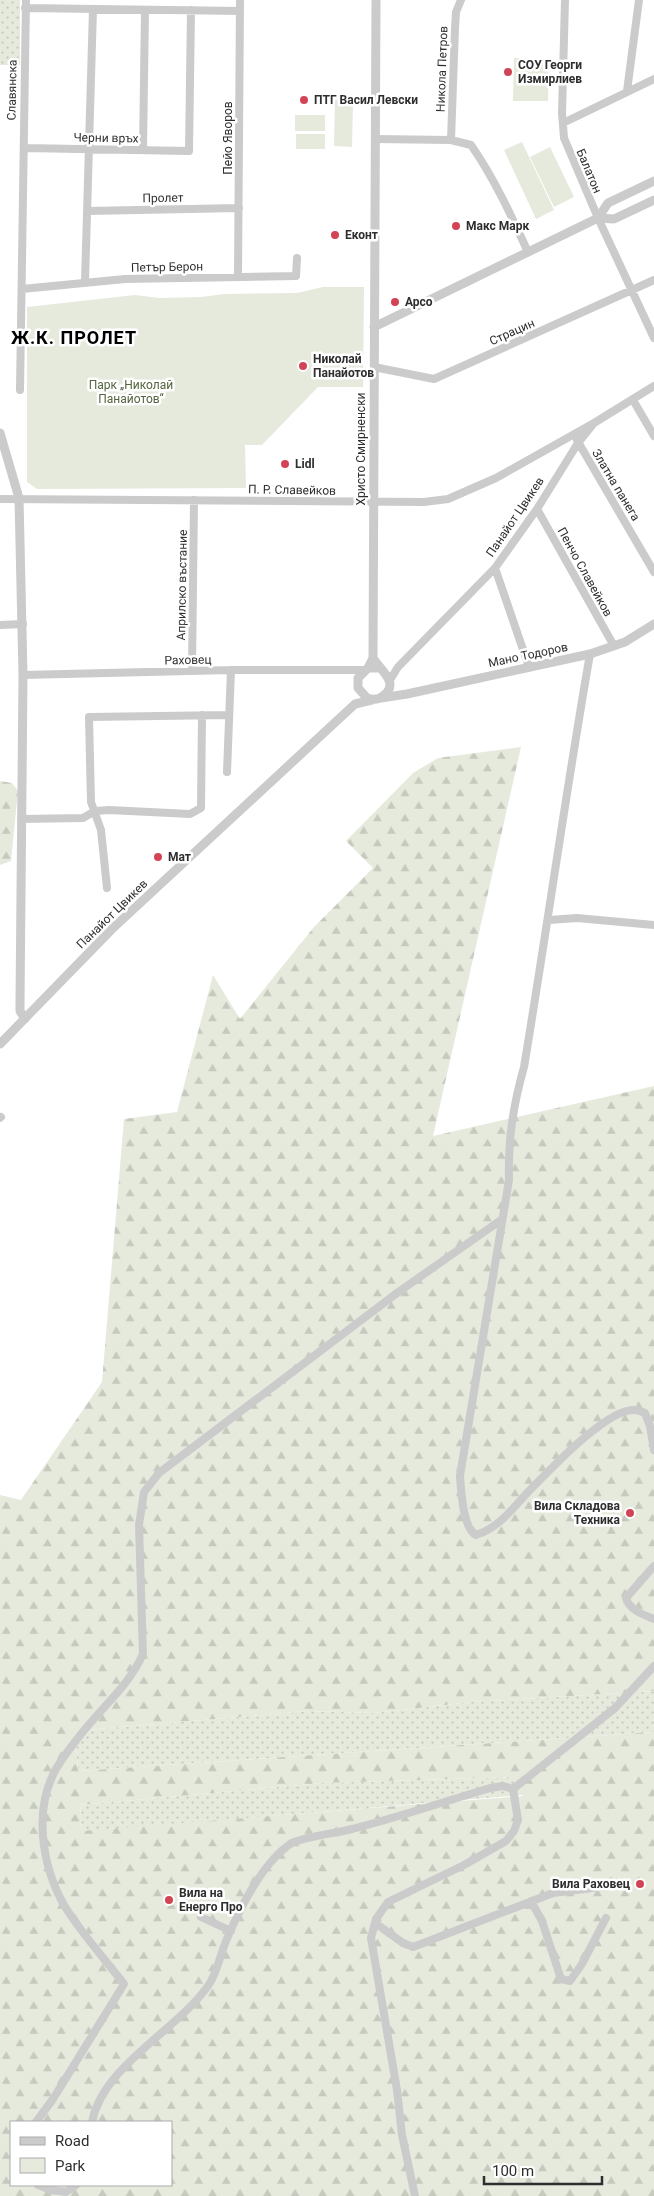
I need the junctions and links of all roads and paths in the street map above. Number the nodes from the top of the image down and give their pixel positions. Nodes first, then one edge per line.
1 (240, 0) edge
2 (376, 0) edge
3 (461, 0) edge
4 (565, 0) edge
5 (639, 0) edge
6 (26, 4) edge
7 (93, 9) junction
8 (145, 10) junction
9 (191, 10) junction
10 (240, 10) junction
11 (654, 78) edge
12 (628, 91) junction
13 (562, 123) junction
14 (375, 139) junction
15 (451, 140) junction
16 (24, 148) junction
17 (89, 149) junction
18 (143, 150) junction
19 (654, 180) edge
20 (654, 200) edge
21 (239, 208) junction
22 (87, 211) junction
23 (598, 218) junction
24 (528, 252) junction
25 (297, 258) dead end
26 (238, 276) junction
27 (654, 280) edge
28 (85, 282) junction
29 (22, 289) junction
30 (632, 290) junction
31 (374, 327) junction
32 (654, 338) edge
33 (374, 367) junction
34 (654, 386) edge
35 (20, 390) dead end
36 (633, 400) junction
37 (594, 423) junction
38 (0, 433) edge
39 (577, 434) junction
40 (654, 436) edge
41 (578, 443) junction
42 (19, 498) junction
43 (0, 499) edge
44 (194, 500) junction
45 (373, 503) junction
46 (537, 509) junction
47 (495, 568) junction
48 (654, 572) edge
49 (23, 624) junction
50 (654, 624) edge
51 (0, 625) edge
52 (614, 646) junction
53 (590, 654) junction
54 (373, 658) junction
55 (398, 667) junction
56 (529, 667) junction
57 (366, 669) junction
58 (381, 669) junction
59 (231, 670) junction
60 (192, 671) junction
61 (355, 674) junction
62 (23, 675) junction
63 (389, 684) junction
64 (358, 688) junction
65 (402, 695) junction
66 (377, 699) junction
67 (355, 704) junction
68 (202, 715) junction
69 (229, 715) junction
70 (227, 772) dead end
71 (95, 811) junction
72 (22, 819) junction
73 (107, 888) dead end
74 (549, 920) junction
75 (654, 925) edge
76 (25, 1019) junction
77 (0, 1044) edge
78 (501, 1220) junction
79 (645, 1414) junction
80 (654, 1418) edge
81 (654, 1450) edge
82 (654, 1566) edge
83 (654, 1620) edge
84 (654, 1666) edge
85 (513, 1789) junction
86 (608, 1886) dead end
87 (531, 1901) junction
88 (201, 1917) dead end
89 (606, 1918) dead end
90 (375, 1923) junction
91 (231, 1931) junction
92 (37, 2121) edge
93 (92, 2121) edge
94 (40, 2186) edge
95 (75, 2186) edge
96 (415, 2196) edge

1 - 10 street, Пейо Яворов
2 - 14 street, Христо Смирненски
3 - 15 street, Никола Петров
4 - 13 street, Балатон
5 - 12 street
6 - 7 street
6 - 16 street, Славянска
7 - 8 street
7 - 17 street
8 - 9 street
8 - 18 street
9 - 10 street
9 - 18 street, Черни връх
10 - 21 street, Пейо Яворов
11 - 12 street
12 - 13 street
13 - 23 street, Балатон
14 - 15 street
14 - 31 street, Христо Смирненски
15 - 24 street
16 - 17 street, Черни връх
16 - 29 street, Славянска
17 - 18 street, Черни връх
17 - 22 street
19 - 23 street
20 - 23 street
21 - 22 street, Пролет
21 - 26 street, Пейо Яворов
22 - 28 street
23 - 24 street
23 - 30 street, Балатон
24 - 31 street
25 - 26 street, Петър Берон
26 - 28 street, Петър Берон
27 - 30 street, Страцин
28 - 29 street, Петър Берон
29 - 35 street, Славянска
30 - 32 street, Балатон
30 - 33 street, Страцин
31 - 33 street, Христо Смирненски
33 - 45 street, Христо Смирненски
34 - 36 street, Панайот Цвикев
36 - 37 street, Панайот Цвикев
36 - 40 street
37 - 39 street, П. Р. Славейков
37 - 41 street, Панайот Цвикев
38 - 42 street
39 - 41 street, Златна панега
39 - 45 street, П. Р. Славейков
41 - 46 street, Панайот Цвикев
41 - 48 street, Златна панега
42 - 43 street, П. Р. Славейков
42 - 44 street, П. Р. Славейков
42 - 49 street
44 - 45 street, П. Р. Славейков
44 - 60 street, Априлско въстание
45 - 54 street, Христо Смирненски
46 - 47 street, Панайот Цвикев
46 - 52 street, Пенчо Славейков
47 - 55 street, Панайот Цвикев
47 - 56 street
49 - 51 street
49 - 62 street
50 - 52 street, Мано Тодоров
52 - 53 street, Мано Тодоров
53 - 56 street, Мано Тодоров
53 - 74 street
54 - 57 street, Христо Смирненски
54 - 58 street
55 - 58 street
55 - 63 street, Панайот Цвикев
56 - 65 street, Мано Тодоров
57 - 58 street
57 - 61 street
58 - 63 street
59 - 60 street, Раховец
59 - 61 street, Раховец
59 - 69 street
60 - 62 street, Раховец
61 - 64 street
62 - 72 street
63 - 65 street
63 - 66 street
64 - 66 street
64 - 67 street
65 - 66 street, Мано Тодоров
66 - 67 street, Панайот Цвикев
67 - 76 street, Панайот Цвикев
68 - 69 street
68 - 71 street
68 - 71 street
69 - 70 street
71 - 72 street
71 - 73 street
72 - 76 street
74 - 75 street
74 - 78 street
76 - 77 street, Панайот Цвикев
78 - 79 street
78 - 92 street
79 - 80 street
79 - 81 street
82 - 83 street
84 - 85 street
85 - 90 street
85 - 91 street
86 - 87 street
87 - 89 street
87 - 90 street
88 - 91 street
90 - 96 street
91 - 93 street
94 - 95 street

